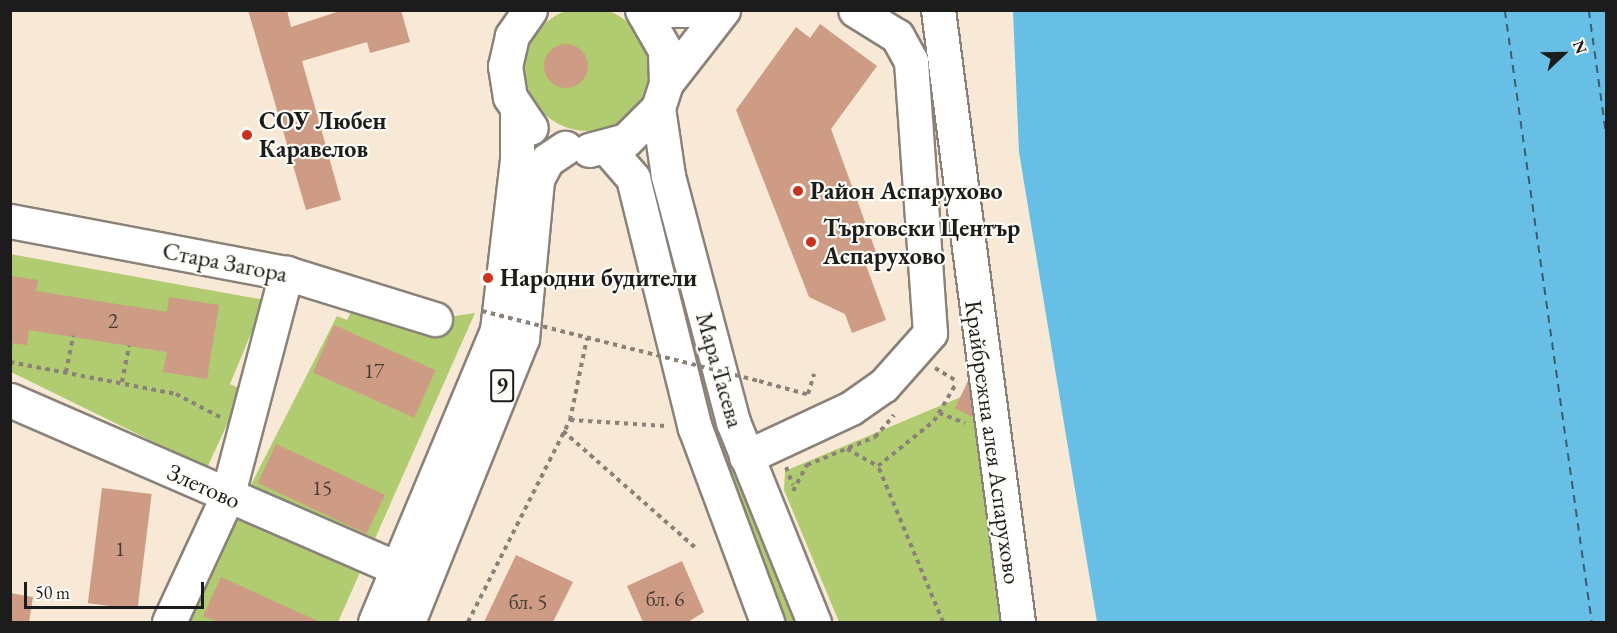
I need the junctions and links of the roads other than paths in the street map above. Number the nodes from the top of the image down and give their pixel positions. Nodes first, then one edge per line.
1 (530, 10) edge
2 (642, 10) edge
3 (649, 10) edge
4 (695, 10) edge
5 (723, 10) edge
6 (855, 10) edge
7 (938, 10) edge
8 (662, 95) junction
9 (517, 112) junction
10 (565, 148) junction
11 (607, 148) junction
12 (10, 221) edge
13 (286, 273) junction
14 (435, 319) dead end
15 (10, 400) edge
16 (746, 457) junction
17 (227, 497) junction
18 (399, 569) junction
19 (169, 622) edge
20 (375, 622) edge
21 (408, 622) edge
22 (767, 622) edge
23 (814, 622) edge
24 (1018, 622) edge

1 - 9 main road, 9
2 - 8 main road, Мара Тасева
3 - 4 main road
5 - 8 main road
6 - 16 main road
7 - 24 main road, Крайбрежна алея Аспарухово
8 - 11 main road, 9
8 - 16 main road, Мара Тасева
9 - 10 main road, 9
9 - 18 main road, 9
10 - 11 main road, 9
10 - 21 main road, 9
11 - 22 main road, Мара Тасева
12 - 13 main road, Стара Загора
13 - 14 main road, Стара Загора
13 - 17 main road
15 - 17 main road, Злетово
16 - 23 main road, Мара Тасева
17 - 18 main road, Злетово
17 - 19 main road
18 - 20 main road, 9

